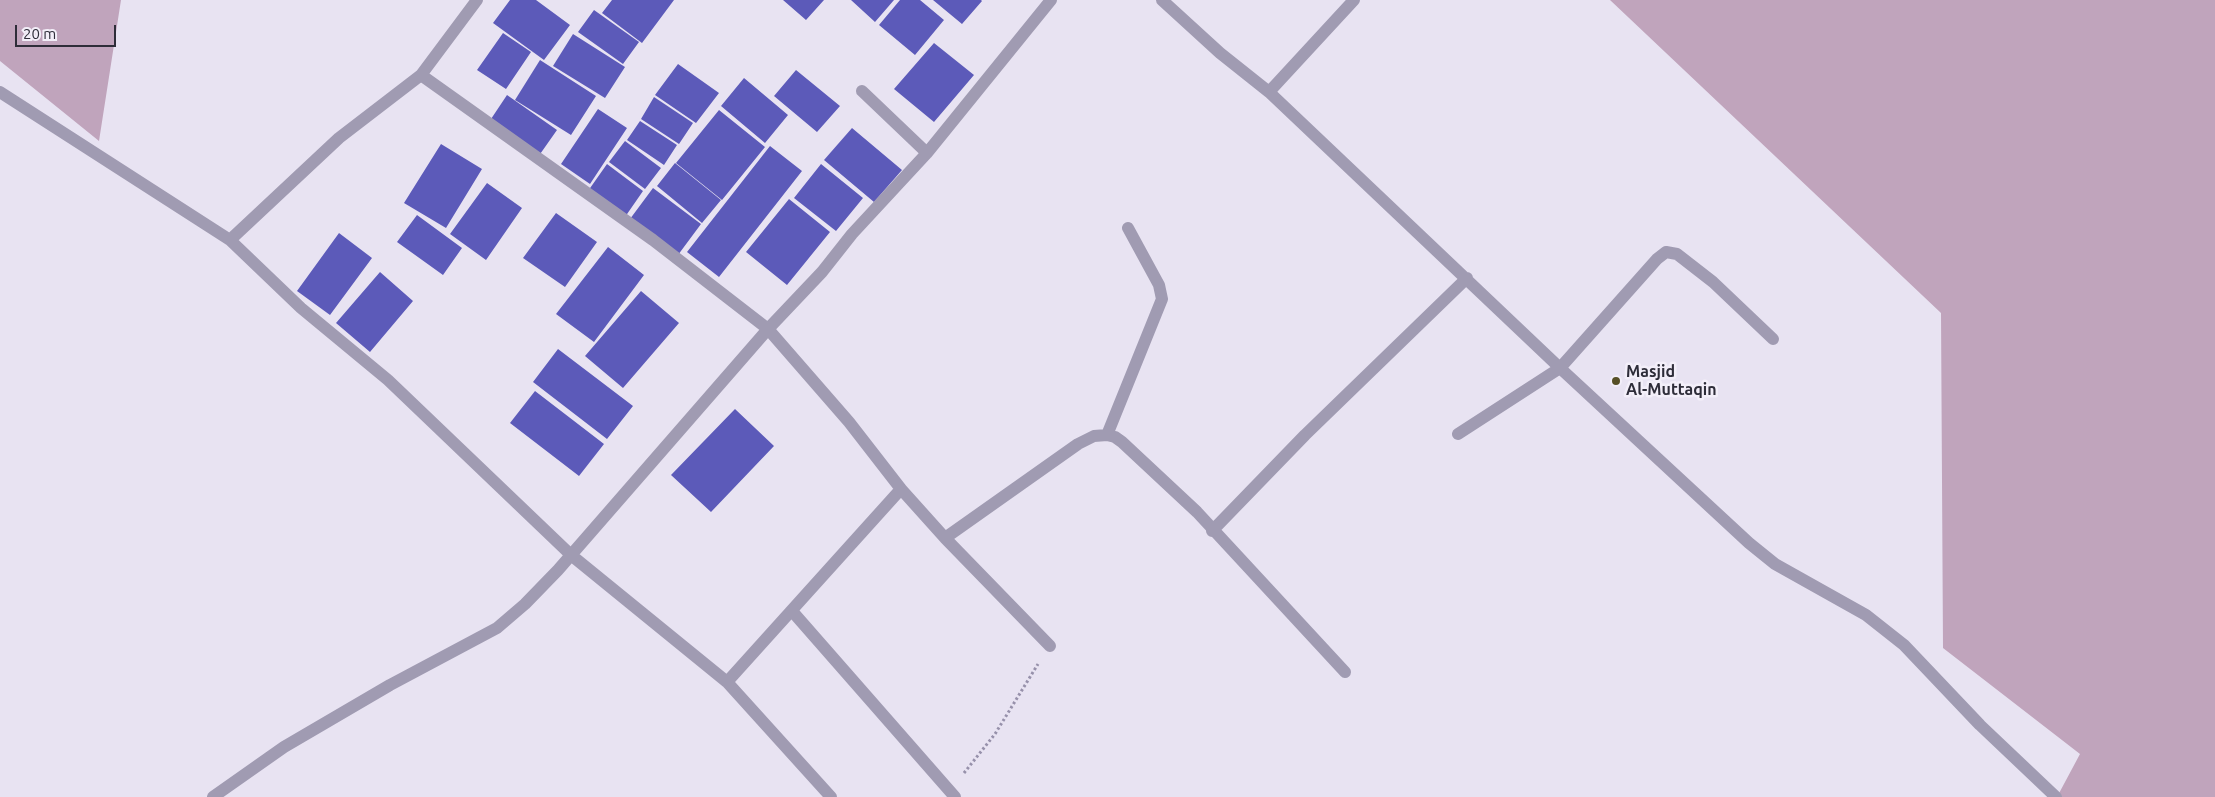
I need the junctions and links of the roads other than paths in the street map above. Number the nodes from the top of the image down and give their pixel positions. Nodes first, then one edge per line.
1 (477, 0) edge
2 (1051, 0) edge
3 (1162, 0) edge
4 (1354, 0) edge
5 (421, 76) junction
6 (862, 91) dead end
7 (0, 92) edge
8 (1269, 92) junction
9 (926, 153) junction
10 (1128, 228) dead end
11 (230, 240) junction
12 (1467, 278) junction
13 (768, 329) junction
14 (1773, 340) dead end
15 (1560, 368) junction
16 (1458, 434) dead end
17 (1107, 435) junction
18 (901, 489) junction
19 (1212, 531) junction
20 (945, 538) junction
21 (571, 555) junction
22 (792, 611) junction
23 (1050, 646) road end
24 (1345, 672) dead end
25 (727, 682) junction
26 (952, 794) edge
27 (213, 797) edge
28 (831, 797) edge
29 (2056, 797) edge

1 - 5 street
2 - 9 street
3 - 8 street
4 - 8 street
5 - 11 street
5 - 13 street
6 - 9 street
7 - 11 street
8 - 12 street
9 - 13 street
10 - 17 street
11 - 21 street
12 - 15 street
12 - 19 street
13 - 18 street
13 - 21 street
14 - 15 street
15 - 16 street
15 - 29 street
17 - 19 street
17 - 20 street
18 - 20 street
18 - 22 street
19 - 24 street
20 - 23 street
21 - 25 street
21 - 27 street
22 - 25 street
22 - 26 street
25 - 28 street

